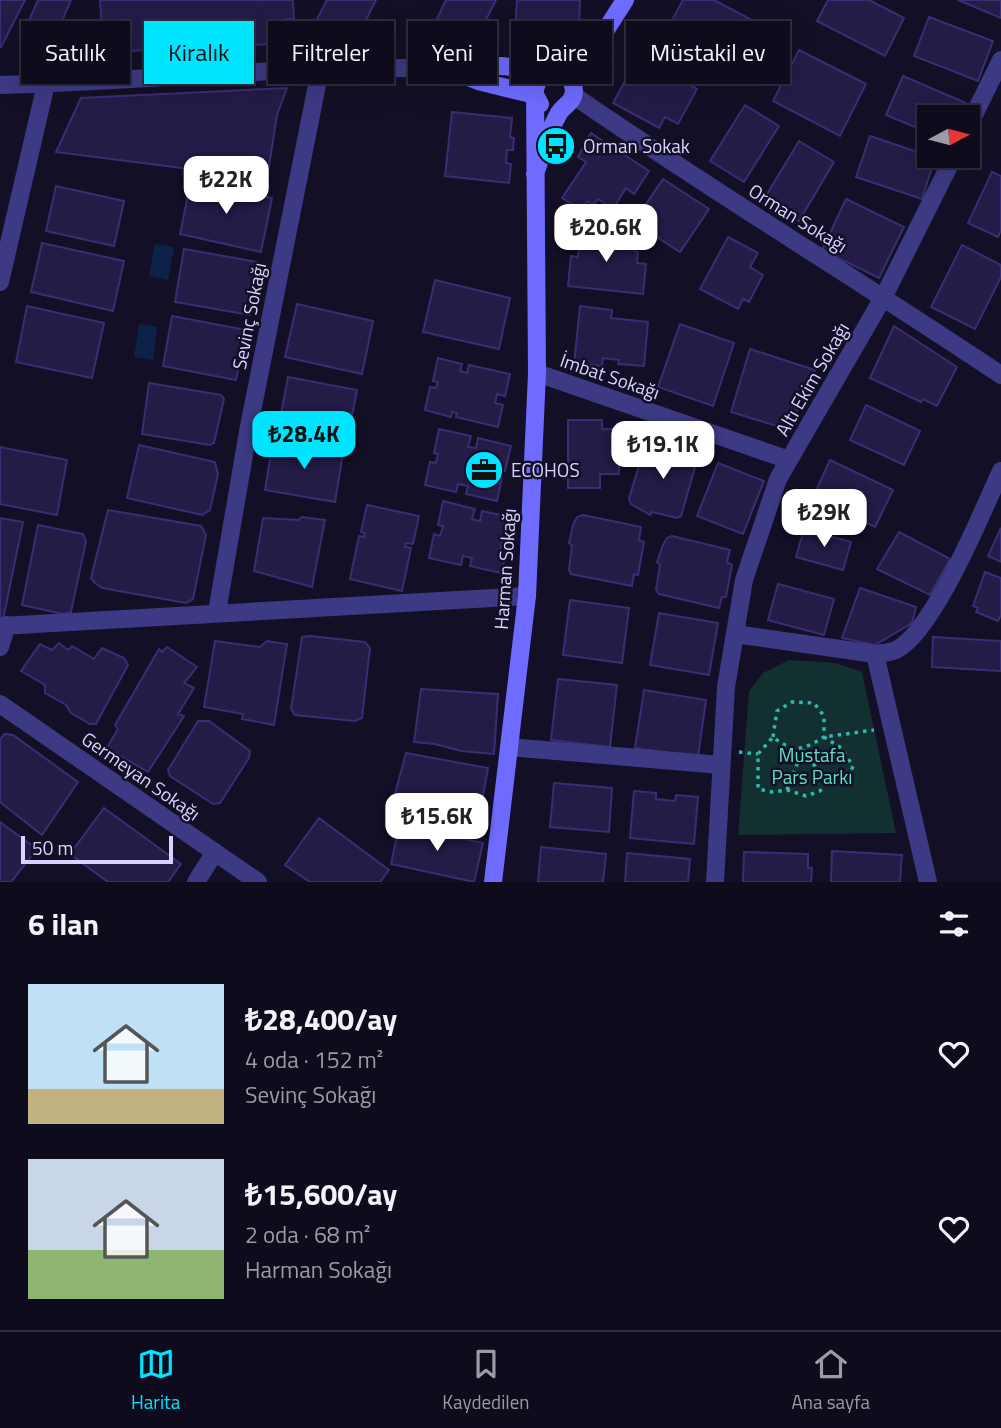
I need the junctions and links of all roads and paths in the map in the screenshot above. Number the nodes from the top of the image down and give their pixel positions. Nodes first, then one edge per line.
1 (625, 0) edge
2 (1001, 60) edge
3 (268, 72) edge
4 (130, 78) edge
5 (23, 84) edge
6 (46, 84) edge
7 (317, 84) edge
8 (490, 84) edge
9 (537, 84) edge
10 (570, 84) edge
11 (0, 85) edge
12 (573, 89) junction
13 (535, 95) junction
14 (979, 105) edge
15 (561, 109) junction
16 (948, 168) edge
17 (535, 174) junction
18 (0, 282) edge
19 (884, 296) junction
20 (537, 373) junction
21 (1001, 374) edge
22 (789, 460) junction
23 (1001, 471) edge
24 (527, 596) junction
25 (217, 612) junction
26 (4, 625) edge
27 (736, 634) junction
28 (0, 647) edge
29 (875, 653) junction
30 (0, 704) edge
31 (893, 727) junction
32 (773, 737) junction
33 (824, 737) junction
34 (509, 747) junction
35 (803, 749) junction
36 (721, 765) junction
37 (827, 782) junction
38 (787, 790) junction
39 (215, 852) junction
40 (196, 882) edge
41 (258, 882) edge
42 (493, 882) edge
43 (715, 882) edge
44 (928, 882) edge

1 - 12 main road
2 - 14 street
3 - 4 street
5 - 11 street
6 - 18 street
7 - 25 street, Sevinç Sokağı
8 - 13 main road
9 - 13 main road
10 - 12 main road
12 - 15 main road
12 - 19 street, Orman Sokağı
13 - 15 main road
13 - 17 main road, Harman Sokağı
15 - 17 main road
16 - 19 street, Altı Ekim Sokağı
17 - 20 main road, Harman Sokağı
19 - 21 street, Orman Sokağı
19 - 22 street, Altı Ekim Sokağı
20 - 22 street, İmbat Sokağı
20 - 24 main road, Harman Sokağı
22 - 27 street, Altı Ekim Sokağı
23 - 29 street
24 - 25 street
24 - 34 main road, Harman Sokağı
25 - 26 street
26 - 28 street
27 - 29 street
27 - 36 street, Altı Ekim Sokağı
29 - 31 street
30 - 39 street, Germeyan Sokağı
31 - 33 path
31 - 44 street
32 - 33 path
32 - 35 path
32 - 38 path
33 - 35 path
33 - 37 path
34 - 36 street
34 - 42 main road, Harman Sokağı
35 - 37 path
35 - 38 path
36 - 43 street, Altı Ekim Sokağı
37 - 38 path
39 - 40 street
39 - 41 street, Germeyan Sokağı

